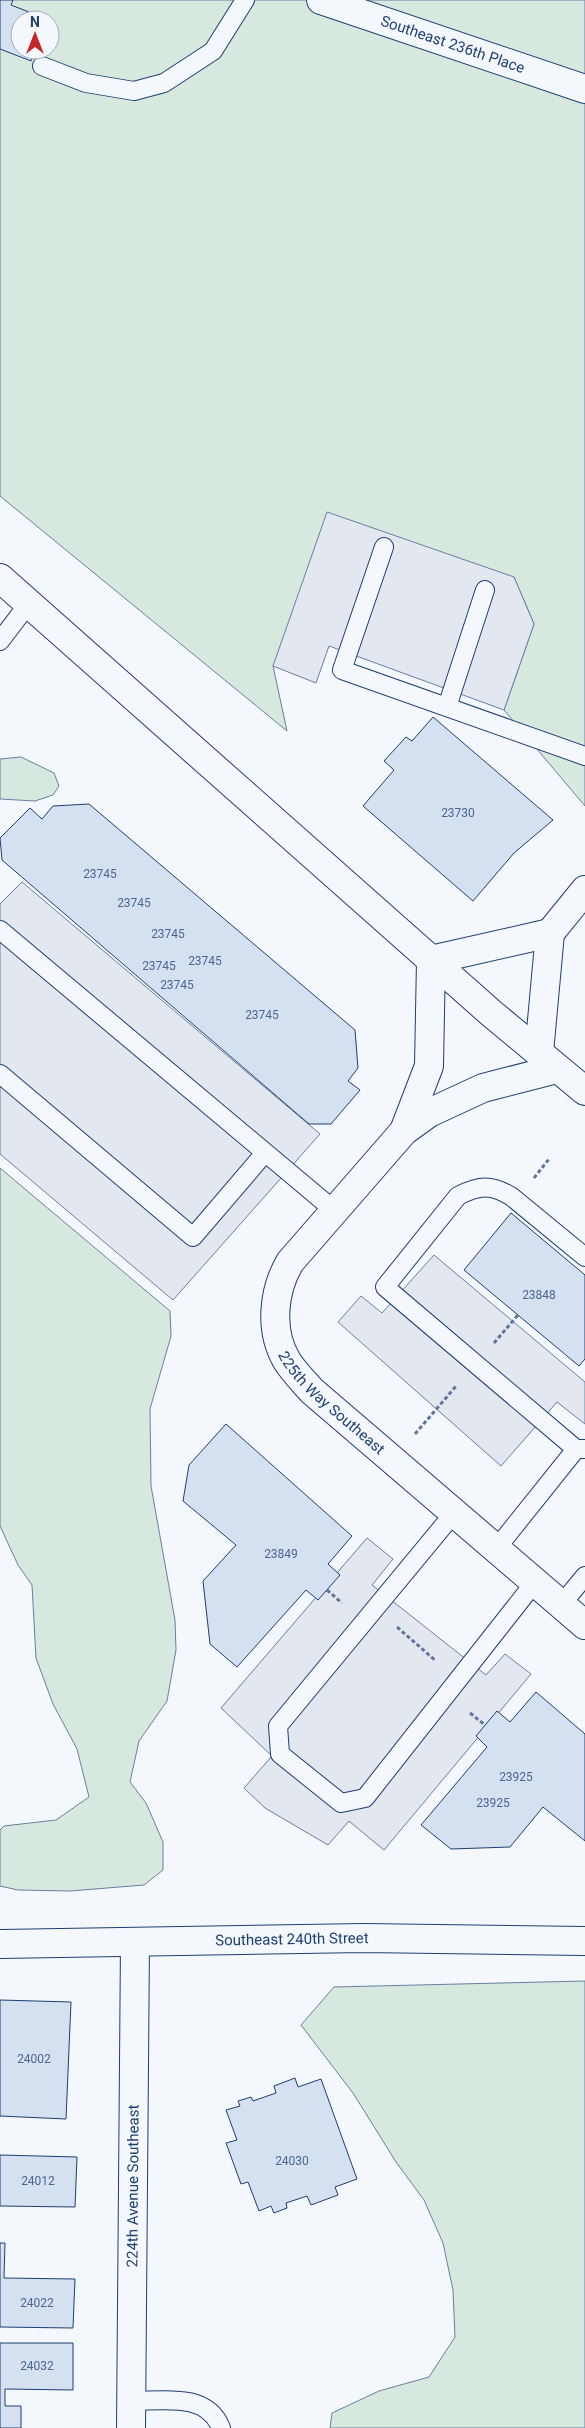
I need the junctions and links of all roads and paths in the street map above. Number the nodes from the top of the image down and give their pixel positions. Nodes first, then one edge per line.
1 (245, 0) edge
2 (321, 0) edge
3 (42, 66) dead end
4 (585, 90) edge
5 (384, 547) dead end
6 (0, 578) edge
7 (485, 590) dead end
8 (29, 603) junction
9 (0, 641) edge
10 (447, 707) junction
11 (585, 756) edge
12 (585, 890) edge
13 (0, 930) edge
14 (550, 933) junction
15 (431, 960) junction
16 (548, 1061) junction
17 (0, 1074) edge
18 (585, 1091) edge
19 (404, 1131) junction
20 (264, 1154) junction
21 (335, 1211) junction
22 (585, 1257) edge
23 (580, 1449) edge
24 (454, 1513) junction
25 (496, 1549) junction
26 (585, 1576) edge
27 (535, 1582) junction
28 (327, 1590) dead end
29 (561, 1605) junction
30 (370, 1615) junction
31 (585, 1625) edge
32 (453, 1685) junction
33 (485, 1725) dead end
34 (135, 1942) junction
35 (585, 1942) edge
36 (0, 1944) edge
37 (131, 2400) junction
38 (131, 2428) edge
39 (221, 2428) edge

1 - 3 lane
2 - 4 street, Southeast 236th Place
5 - 10 lane
6 - 8 street
7 - 10 lane
8 - 9 lane
8 - 15 street
10 - 11 lane
12 - 14 street
13 - 20 lane
14 - 15 street
14 - 16 street
15 - 16 street
15 - 19 street
16 - 18 street
16 - 19 street
17 - 20 lane
19 - 21 street, 225th Way Southeast
20 - 21 lane
21 - 24 street, 225th Way Southeast
22 - 23 lane
23 - 25 lane
24 - 25 street, 225th Way Southeast
24 - 30 lane
25 - 27 street, 225th Way Southeast
26 - 29 lane
27 - 29 street, 225th Way Southeast
27 - 32 lane
28 - 30 path
29 - 31 street, 225th Way Southeast
30 - 32 path
30 - 32 lane
32 - 33 path
34 - 35 street, Southeast 240th Street
34 - 36 street, Southeast 240th Street
34 - 37 street, 224th Avenue Southeast
37 - 38 street, 224th Avenue Southeast
37 - 39 lane

